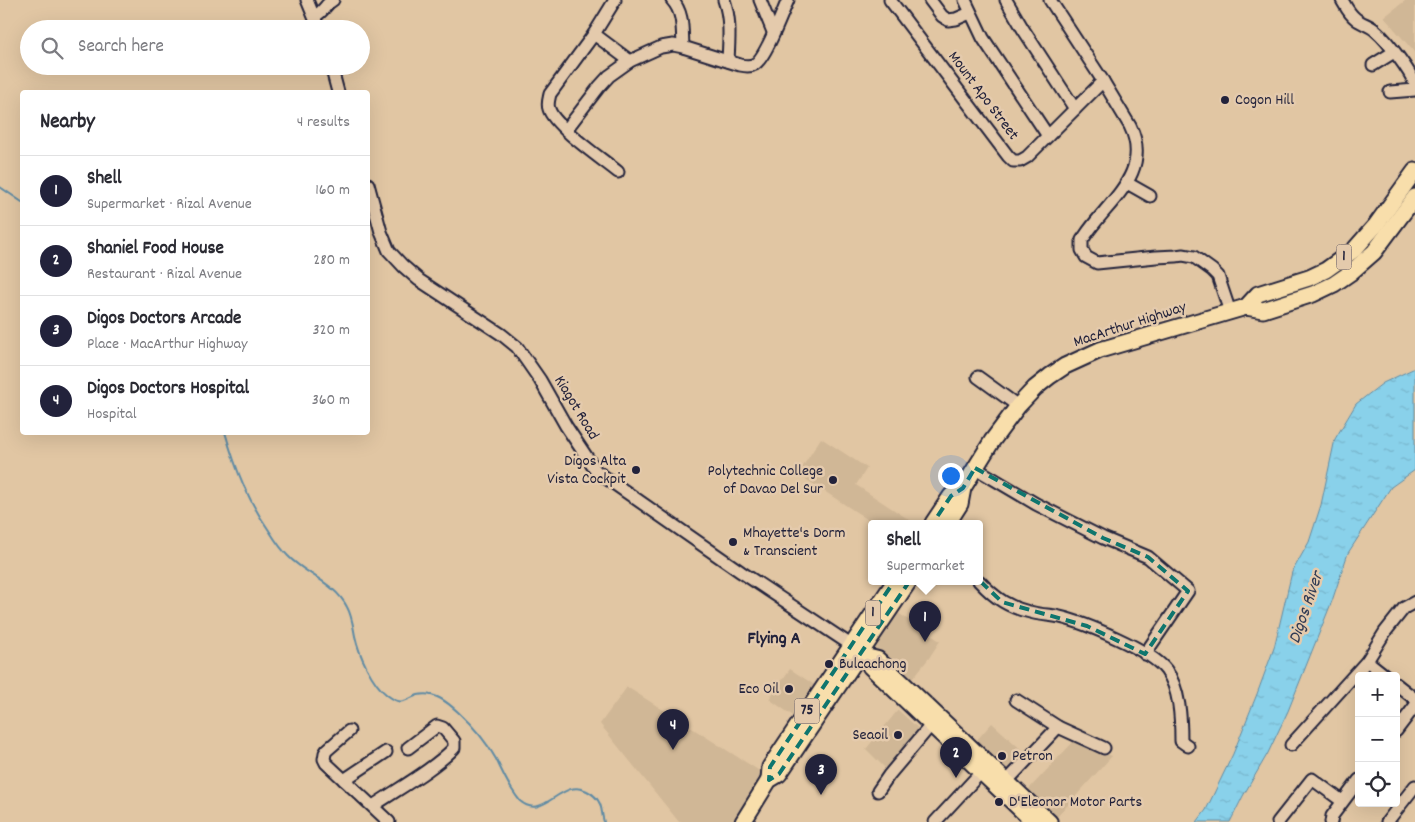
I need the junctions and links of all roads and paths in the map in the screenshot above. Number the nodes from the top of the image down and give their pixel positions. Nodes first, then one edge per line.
1 (307, 0) edge
2 (333, 0) edge
3 (615, 0) edge
4 (672, 0) edge
5 (724, 0) edge
6 (760, 0) edge
7 (788, 0) edge
8 (890, 0) edge
9 (930, 0) edge
10 (964, 0) edge
11 (1006, 0) edge
12 (1050, 0) edge
13 (1342, 0) edge
14 (970, 13) junction
15 (315, 16) junction
16 (317, 20) edge
17 (774, 32) junction
18 (594, 34) junction
19 (683, 47) junction
20 (1394, 52) junction
21 (630, 61) junction
22 (728, 61) junction
23 (1373, 65) dead end
24 (333, 75) edge
25 (1103, 81) junction
26 (1415, 84) edge
27 (337, 90) edge
28 (1415, 90) edge
29 (1390, 92) dead end
30 (1075, 109) junction
31 (566, 130) junction
32 (1048, 136) junction
33 (1415, 171) edge
34 (618, 172) dead end
35 (1127, 183) junction
36 (370, 191) edge
37 (1150, 196) dead end
38 (1415, 197) edge
39 (1246, 307) junction
40 (1230, 312) junction
41 (978, 377) dead end
42 (1018, 406) junction
43 (975, 468) junction
44 (963, 488) junction
45 (935, 520) edge
46 (950, 520) edge
47 (893, 585) edge
48 (906, 585) edge
49 (983, 585) edge
50 (1415, 602) edge
51 (859, 651) junction
52 (1145, 654) junction
53 (1367, 661) junction
54 (1381, 672) edge
55 (1400, 687) edge
56 (1415, 699) edge
57 (1016, 700) dead end
58 (1415, 706) edge
59 (931, 725) junction
60 (1400, 726) edge
61 (1058, 727) junction
62 (349, 730) dead end
63 (1291, 745) dead end
64 (1188, 746) dead end
65 (408, 748) dead end
66 (1104, 748) dead end
67 (386, 752) dead end
68 (985, 769) junction
69 (344, 780) junction
70 (1006, 781) junction
71 (1355, 785) edge
72 (1415, 786) edge
73 (878, 791) dead end
74 (1342, 802) junction
75 (373, 806) junction
76 (744, 821) edge
77 (389, 822) edge
78 (935, 822) edge
79 (1033, 822) edge
80 (1050, 822) edge
81 (1278, 822) edge
82 (1331, 822) edge
83 (1387, 822) edge

1 - 15 street
2 - 15 street
3 - 18 street
4 - 19 street
5 - 22 street
6 - 17 street
7 - 17 street
8 - 32 street, Mount Apo Street
9 - 14 street
10 - 14 street
11 - 30 street
12 - 25 street
13 - 20 street
14 - 32 street
15 - 16 street
17 - 22 street
18 - 21 street
18 - 31 street
19 - 21 street
19 - 22 street
20 - 23 street
20 - 26 street
21 - 31 street
24 - 27 street
25 - 30 street, Mount Apo Street
25 - 35 street
28 - 29 street
30 - 32 street, Mount Apo Street
31 - 34 street
33 - 39 highway, MacArthur Highway / 1
35 - 37 street
35 - 40 street
36 - 51 street, Kiagot Road
38 - 39 highway, MacArthur Highway / 1
39 - 40 highway, MacArthur Highway / 1
40 - 42 highway, MacArthur Highway / 1
41 - 42 street
42 - 43 highway, MacArthur Highway / 1
43 - 44 highway, MacArthur Highway / 1
43 - 52 street
44 - 45 highway, MacArthur Highway / 1
44 - 46 highway, MacArthur Highway
47 - 51 highway, 1
48 - 51 highway, 75
49 - 52 street
50 - 53 street
51 - 59 main road
51 - 68 main road
51 - 76 highway, 75
52 - 64 street
53 - 54 street
53 - 63 street
55 - 56 street
57 - 61 street
58 - 60 street
59 - 68 main road
59 - 73 street
61 - 66 street
61 - 70 street
62 - 69 street
65 - 75 street
67 - 69 street
68 - 70 main road
68 - 78 street
68 - 79 main road
69 - 75 street
70 - 80 main road
71 - 74 street
72 - 83 street
74 - 81 street
74 - 82 street
75 - 77 street

